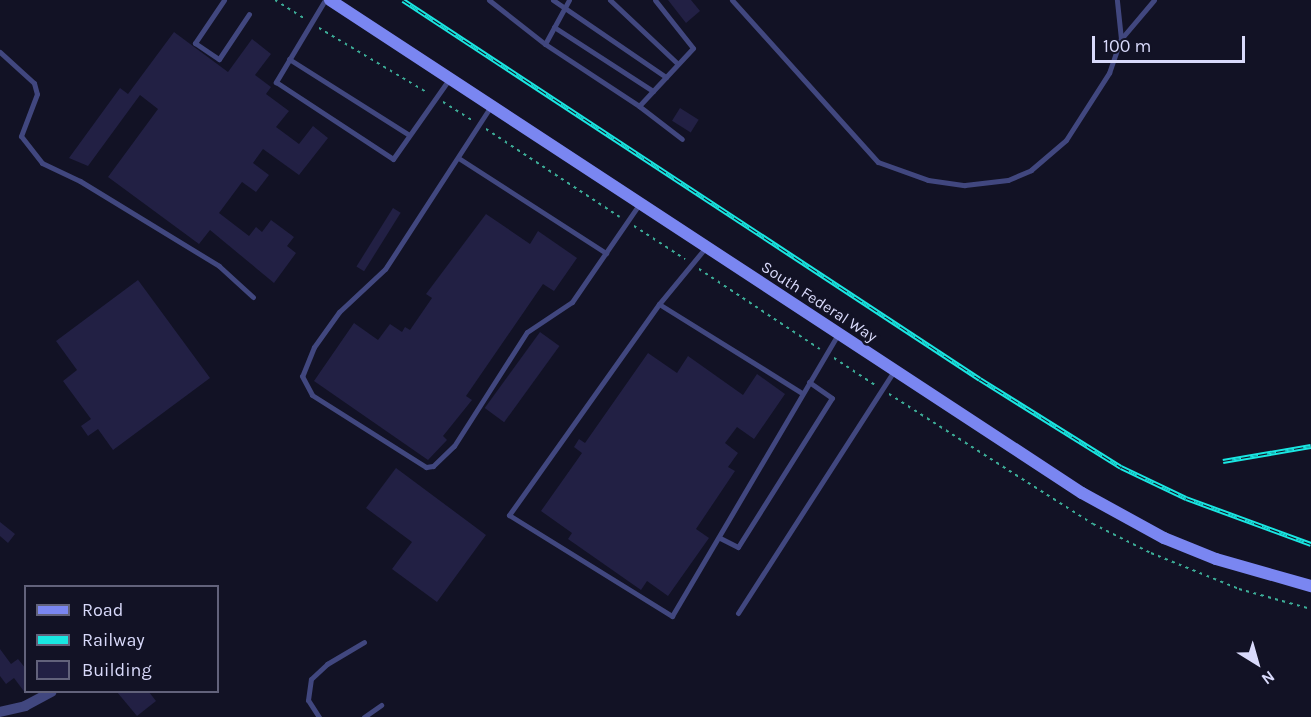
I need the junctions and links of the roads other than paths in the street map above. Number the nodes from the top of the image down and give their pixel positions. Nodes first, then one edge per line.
1 (224, 0) edge
2 (325, 0) edge
3 (330, 0) edge
4 (489, 0) edge
5 (553, 0) edge
6 (569, 0) edge
7 (610, 0) edge
8 (655, 0) edge
9 (732, 0) edge
10 (1154, 0) edge
11 (1119, 2) edge
12 (564, 9) junction
13 (249, 14) dead end
14 (554, 27) junction
15 (1121, 39) junction
16 (545, 44) junction
17 (0, 52) edge
18 (289, 59) junction
19 (678, 64) junction
20 (666, 77) junction
21 (450, 78) junction
22 (653, 91) junction
23 (491, 106) junction
24 (639, 106) junction
25 (409, 135) junction
26 (682, 139) dead end
27 (460, 159) junction
28 (640, 203) junction
29 (706, 247) junction
30 (606, 253) junction
31 (253, 297) dead end
32 (659, 304) junction
33 (838, 334) junction
34 (894, 371) junction
35 (808, 382) junction
36 (802, 393) junction
37 (720, 538) junction
38 (1311, 586) edge
39 (738, 614) dead end
40 (364, 642) dead end
41 (49, 693) edge
42 (381, 705) dead end
43 (0, 712) edge
44 (319, 717) edge
45 (364, 717) edge

1 - 13 lane
2 - 18 lane
3 - 21 main road, South Federal Way
4 - 16 lane
5 - 12 lane
6 - 12 lane
7 - 19 lane
8 - 19 lane
9 - 15 lane
10 - 15 lane
11 - 15 lane
12 - 14 lane
12 - 20 lane
14 - 16 lane
14 - 22 lane
16 - 24 lane
17 - 31 lane
18 - 25 lane
18 - 25 lane
19 - 20 lane
20 - 22 lane
21 - 23 main road, South Federal Way
21 - 25 lane
22 - 24 lane
23 - 27 lane
23 - 28 main road, South Federal Way
24 - 26 lane
27 - 30 lane
27 - 30 lane
28 - 29 main road, South Federal Way
28 - 30 lane
29 - 32 lane
29 - 33 main road, South Federal Way
32 - 36 lane
32 - 37 lane
33 - 34 main road, South Federal Way
33 - 35 lane
34 - 38 main road, South Federal Way
34 - 39 lane
35 - 36 lane
35 - 37 lane
36 - 37 lane
40 - 44 lane
41 - 43 street
42 - 45 lane

